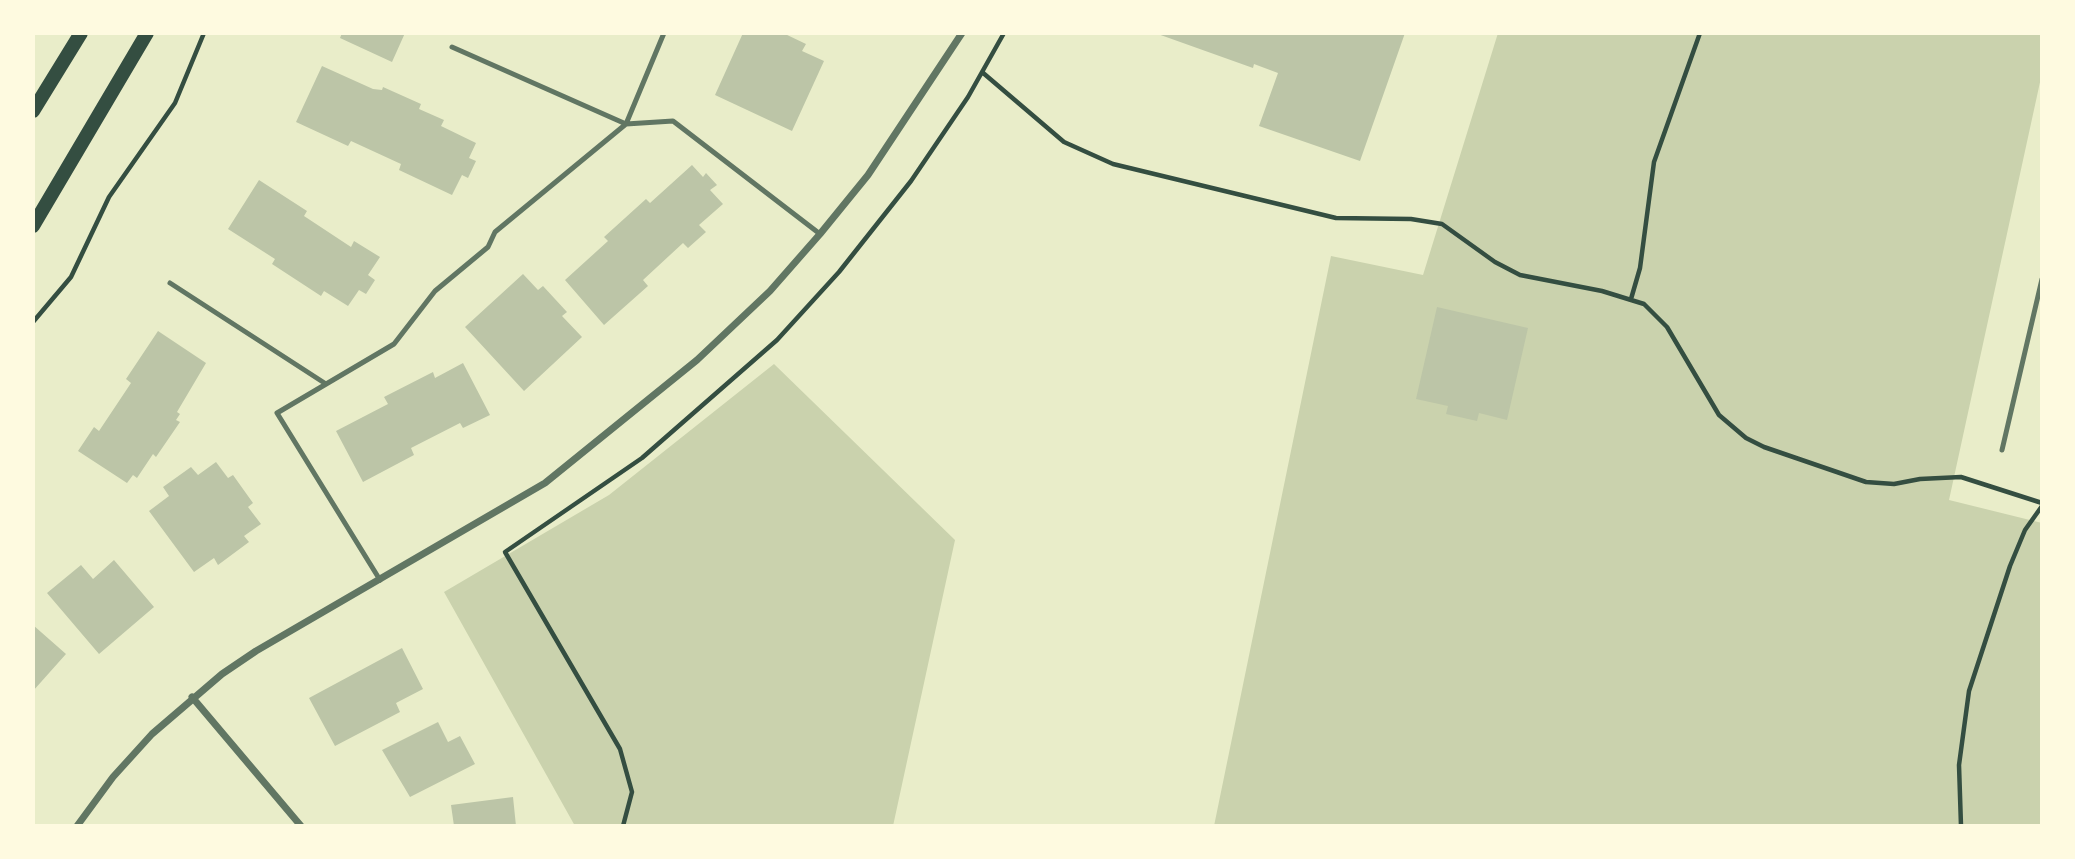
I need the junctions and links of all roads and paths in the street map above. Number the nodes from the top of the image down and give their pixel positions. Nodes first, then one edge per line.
1 (81, 33) edge
2 (147, 33) edge
3 (204, 33) edge
4 (664, 33) edge
5 (962, 33) edge
6 (1700, 33) edge
7 (452, 47) dead end
8 (982, 72) dead end
9 (33, 111) edge
10 (626, 124) junction
11 (33, 226) edge
12 (820, 234) junction
13 (2042, 279) edge
14 (170, 284) dead end
15 (1631, 299) junction
16 (33, 322) edge
17 (326, 384) junction
18 (2002, 450) dead end
19 (2042, 504) edge
20 (505, 552) dead end
21 (380, 581) junction
22 (192, 697) junction
23 (77, 826) edge
24 (301, 826) edge
25 (623, 826) edge
26 (1961, 826) edge

1 - 9 main road
2 - 11 main road
3 - 16 path
4 - 10 lane
5 - 12 street
6 - 15 path
7 - 10 lane
8 - 15 path
10 - 12 lane
10 - 17 lane
12 - 21 street
13 - 18 lane
14 - 17 lane
15 - 19 path
17 - 21 lane
19 - 26 path
20 - 25 path
21 - 22 street
22 - 23 street
22 - 24 street

